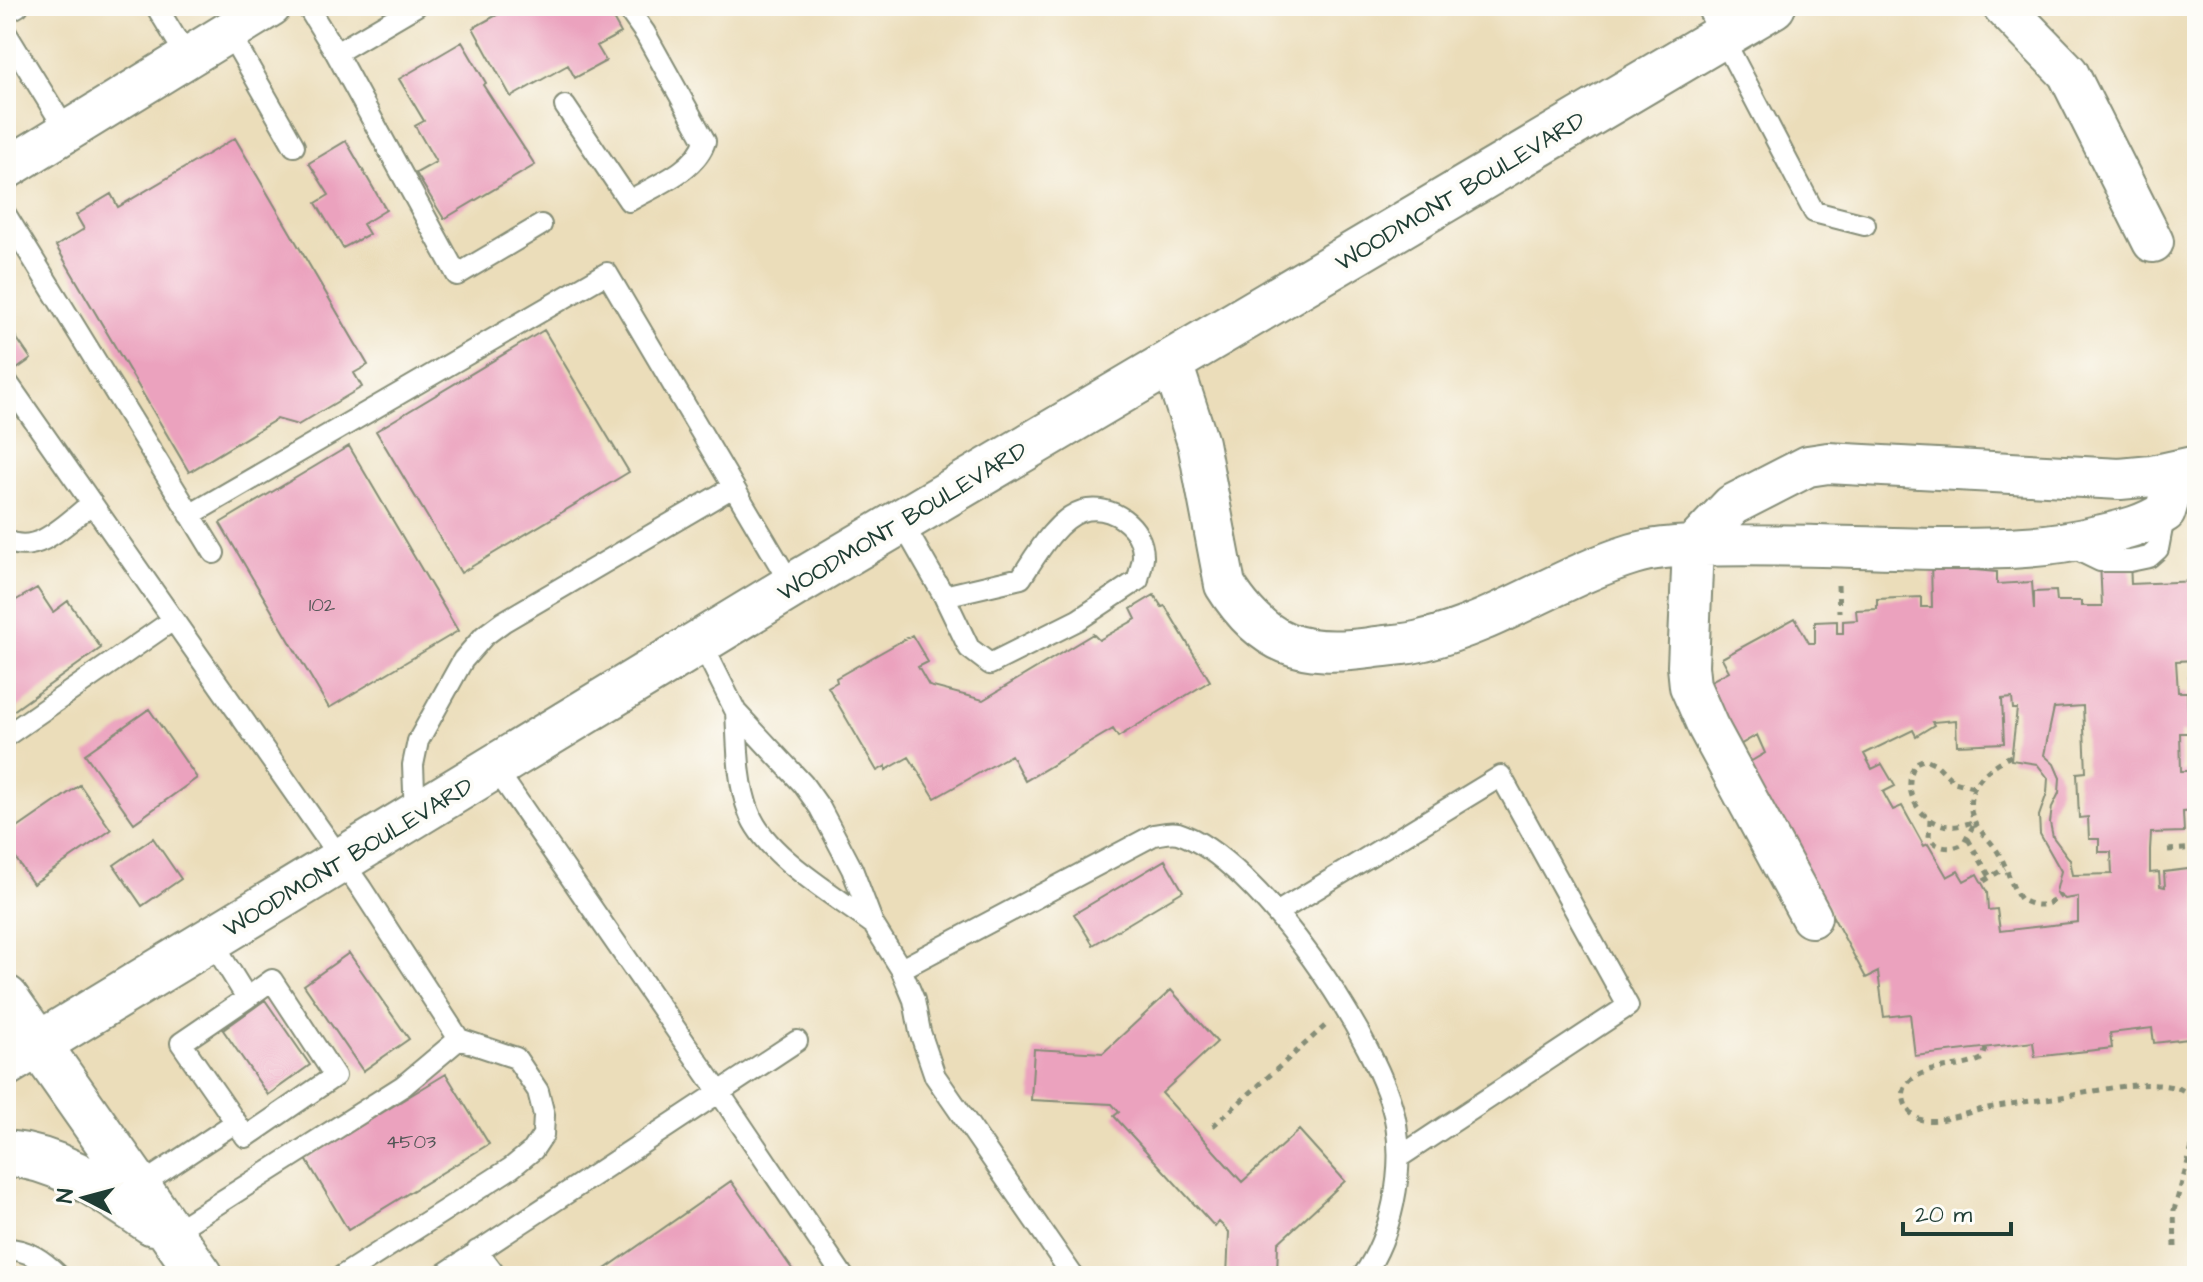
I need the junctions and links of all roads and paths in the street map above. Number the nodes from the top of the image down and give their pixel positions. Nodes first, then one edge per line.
1 (18, 6) edge
2 (156, 6) edge
3 (271, 6) edge
4 (307, 6) edge
5 (416, 6) edge
6 (626, 6) edge
7 (1773, 6) edge
8 (2003, 6) edge
9 (6, 13) edge
10 (1715, 21) edge
11 (229, 32) junction
12 (6, 33) edge
13 (336, 53) junction
14 (187, 57) junction
15 (565, 106) dead end
16 (67, 132) junction
17 (294, 146) dead end
18 (6, 169) edge
19 (6, 215) edge
20 (541, 225) dead end
21 (1865, 225) dead end
22 (2153, 242) dead end
23 (1171, 360) junction
24 (7, 382) edge
25 (2187, 469) edge
26 (733, 487) junction
27 (92, 503) junction
28 (190, 515) junction
29 (901, 521) junction
30 (6, 540) edge
31 (1693, 546) junction
32 (214, 553) dead end
33 (792, 586) junction
34 (944, 596) junction
35 (173, 620) junction
36 (701, 642) junction
37 (2197, 670) edge
38 (736, 712) junction
39 (6, 736) edge
40 (2011, 756) dead end
41 (2196, 766) edge
42 (495, 768) junction
43 (1973, 787) junction
44 (415, 816) junction
45 (1930, 819) junction
46 (1975, 821) junction
47 (2197, 827) edge
48 (1967, 838) junction
49 (2197, 838) edge
50 (2197, 848) edge
51 (2168, 850) dead end
52 (342, 861) junction
53 (2005, 868) junction
54 (2060, 896) dead end
55 (1278, 912) junction
56 (1811, 917) dead end
57 (873, 924) junction
58 (211, 940) junction
59 (901, 969) junction
60 (6, 998) edge
61 (247, 998) junction
62 (1344, 1010) junction
63 (459, 1039) junction
64 (797, 1041) dead end
65 (1986, 1048) dead end
66 (22, 1054) edge
67 (719, 1092) junction
68 (2197, 1102) edge
69 (236, 1122) junction
70 (1213, 1126) dead end
71 (2197, 1130) edge
72 (6, 1153) edge
73 (1401, 1156) junction
74 (138, 1187) junction
75 (170, 1234) junction
76 (2175, 1247) dead end
77 (6, 1249) edge
78 (477, 1251) junction
79 (59, 1276) edge
80 (201, 1276) edge
81 (342, 1276) edge
82 (441, 1276) edge
83 (496, 1276) edge
84 (843, 1276) edge
85 (1073, 1276) edge
86 (1363, 1276) edge

1 - 9 lane
2 - 14 lane
3 - 11 street
4 - 13 lane
5 - 13 lane
6 - 15 lane
7 - 10 main road, WOODMONT BOULEVARD
8 - 22 street
10 - 21 lane
10 - 23 main road, WOODMONT BOULEVARD
11 - 14 street
11 - 17 lane
12 - 16 lane
13 - 20 lane
14 - 16 street
16 - 18 street
19 - 28 lane
23 - 29 main road, WOODMONT BOULEVARD
23 - 31 street
24 - 27 lane
25 - 31 street
25 - 31 street
26 - 28 lane
26 - 33 lane
26 - 44 lane
27 - 30 lane
27 - 35 lane
28 - 32 lane
29 - 33 main road, WOODMONT BOULEVARD
29 - 34 lane
31 - 56 street
33 - 36 main road, WOODMONT BOULEVARD
34 - 34 lane
35 - 39 lane
35 - 52 lane
36 - 38 lane
36 - 42 main road, WOODMONT BOULEVARD
37 - 41 path
38 - 57 lane
38 - 57 lane
40 - 43 path
41 - 47 path
42 - 44 main road, WOODMONT BOULEVARD
42 - 67 lane
43 - 45 path
43 - 46 path
44 - 52 main road, WOODMONT BOULEVARD
45 - 46 path
45 - 48 path
46 - 48 path
46 - 53 path
47 - 49 path
48 - 53 path
50 - 51 path
52 - 58 main road, WOODMONT BOULEVARD
52 - 63 lane
53 - 54 path
55 - 59 lane
55 - 62 lane
55 - 73 lane
57 - 59 lane
58 - 61 lane
58 - 66 main road, WOODMONT BOULEVARD
59 - 85 lane
60 - 66 main road
61 - 69 lane
61 - 69 lane
62 - 70 path
62 - 73 lane
63 - 75 lane
63 - 81 lane
64 - 67 lane
65 - 68 path
66 - 74 main road
67 - 78 lane
67 - 84 lane
69 - 74 lane
71 - 76 path
72 - 75 main road
73 - 86 lane
74 - 75 main road
75 - 80 main road
77 - 79 lane
78 - 82 lane
78 - 83 lane

